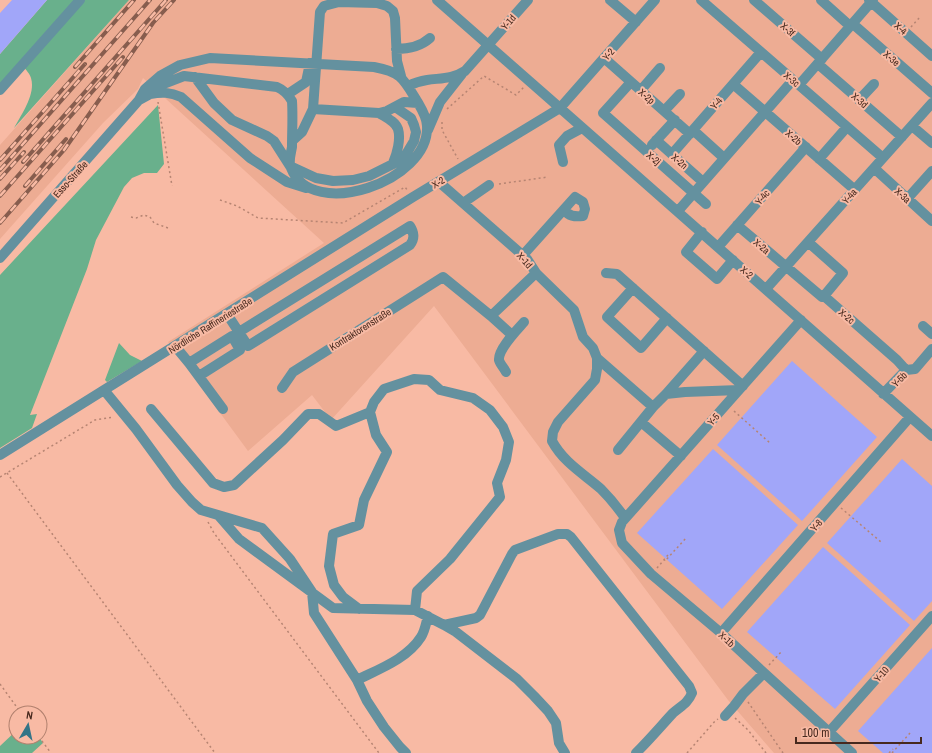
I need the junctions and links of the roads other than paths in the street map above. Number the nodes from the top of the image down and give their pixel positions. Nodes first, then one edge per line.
1 (80, 0) edge
2 (437, 0) edge
3 (528, 0) edge
4 (610, 0) edge
5 (655, 0) edge
6 (701, 0) edge
7 (754, 0) edge
8 (821, 0) edge
9 (871, 1) edge
10 (324, 3) edge
11 (636, 22) junction
12 (852, 25) junction
13 (430, 38) dead end
14 (489, 45) junction
15 (396, 49) junction
16 (761, 52) junction
17 (932, 56) edge
18 (604, 58) junction
19 (820, 61) junction
20 (313, 63) junction
21 (660, 68) dead end
22 (465, 71) junction
23 (400, 76) junction
24 (195, 78) junction
25 (631, 82) junction
26 (796, 82) junction
27 (733, 84) junction
28 (874, 84) dead end
29 (408, 86) junction
30 (150, 89) junction
31 (0, 90) edge
32 (640, 90) junction
33 (932, 93) edge
34 (288, 94) junction
35 (680, 94) dead end
36 (859, 100) junction
37 (418, 103) junction
38 (932, 103) edge
39 (395, 107) junction
40 (560, 108) junction
41 (313, 110) junction
42 (664, 111) junction
43 (765, 112) junction
44 (379, 113) junction
45 (675, 120) junction
46 (912, 126) junction
47 (847, 127) junction
48 (582, 128) junction
49 (691, 132) junction
50 (426, 135) junction
51 (902, 137) junction
52 (292, 140) junction
53 (656, 140) junction
54 (932, 143) edge
55 (806, 147) junction
56 (646, 151) junction
57 (672, 154) junction
58 (724, 158) junction
59 (819, 158) junction
60 (883, 158) junction
61 (563, 162) dead end
62 (393, 163) junction
63 (290, 166) junction
64 (874, 168) junction
65 (932, 171) edge
66 (439, 182) junction
67 (703, 182) junction
68 (489, 185) road end
69 (310, 189) junction
70 (855, 190) junction
71 (694, 193) junction
72 (416, 196) joint
73 (907, 198) junction
74 (463, 203) junction
75 (706, 204) dead end
76 (564, 210) dead end
77 (678, 211) junction
78 (932, 221) edge
79 (738, 225) junction
80 (702, 232) junction
81 (808, 242) junction
82 (718, 247) junction
83 (522, 255) junction
84 (0, 258) edge
85 (733, 260) junction
86 (786, 267) junction
87 (536, 273) junction
88 (606, 273) dead end
89 (633, 288) junction
90 (766, 289) junction
91 (824, 296) junction
92 (227, 314) junction
93 (490, 316) junction
94 (667, 318) junction
95 (801, 320) junction
96 (524, 322) dead end
97 (923, 326) dead end
98 (239, 332) junction
99 (932, 334) edge
100 (512, 335) junction
101 (175, 346) junction
102 (932, 349) edge
103 (704, 351) junction
104 (597, 358) junction
105 (189, 363) junction
106 (906, 370) junction
107 (506, 372) dead end
108 (199, 376) junction
109 (282, 388) dead end
110 (741, 388) junction
111 (104, 390) junction
112 (666, 394) junction
113 (883, 394) junction
114 (653, 407) junction
115 (152, 409) dead end
116 (223, 409) dead end
117 (370, 412) junction
118 (910, 417) junction
119 (641, 422) junction
120 (932, 436) edge
121 (618, 450) dead end
122 (0, 455) edge
123 (681, 456) junction
124 (218, 516) junction
125 (625, 518) junction
126 (312, 592) junction
127 (359, 610) junction
128 (415, 610) junction
129 (428, 616) junction
130 (932, 616) edge
131 (444, 624) junction
132 (721, 633) junction
133 (763, 673) junction
134 (357, 680) junction
135 (724, 716) road end
136 (829, 732) junction
137 (406, 753) edge
138 (565, 753) edge
139 (636, 753) edge
140 (852, 753) edge

1 - 31 street
2 - 14 street, X-2
3 - 14 street, Y-1d
4 - 11 street
5 - 11 street, Y-2
6 - 16 street, X-3c
7 - 19 street, X-3f
8 - 12 street, X-3e
9 - 12 street
9 - 17 street, X-4
10 - 15 street
10 - 20 street
11 - 18 street, Y-2
12 - 19 street
12 - 33 street, X-3e
13 - 15 street
14 - 22 street, Y-1d
14 - 40 street, X-2
15 - 23 street
16 - 26 street, X-3c
16 - 27 street, Y-4
18 - 25 street, X-2p
18 - 40 street, Y-2
19 - 26 street
19 - 36 street, X-3d
20 - 23 street
20 - 30 street
20 - 34 street
20 - 41 street
21 - 32 street
22 - 29 street
22 - 50 street, Y-1d
23 - 29 street
24 - 30 street
24 - 34 street
24 - 63 street
25 - 32 street, X-2p
25 - 56 street, X-2j
26 - 43 street
26 - 47 street, X-3c
27 - 43 street, X-2b
27 - 49 street, Y-4
28 - 36 street
29 - 37 street
30 - 69 street, Y-1d
30 - 84 street, Esso-Straße
32 - 42 street, X-2p
34 - 52 street
35 - 42 street
36 - 51 street, X-3d
37 - 39 street
37 - 50 street
38 - 46 street, Y-4a
39 - 44 street
39 - 62 street
40 - 48 street, X-2
40 - 66 street, X-2
41 - 44 street
41 - 52 street
42 - 45 street, X-2p
43 - 55 street, X-2b
43 - 58 street
44 - 62 street
45 - 49 street, X-2p
45 - 53 street
46 - 51 street, Y-4a
46 - 54 street
47 - 59 street
47 - 60 street, X-3c
48 - 61 street
48 - 77 street, X-2
49 - 57 street, Y-4
49 - 58 street, X-2p
50 - 69 street, Y-1d
51 - 60 street, Y-4a
52 - 63 street
53 - 56 street
53 - 57 street, X-2n
55 - 59 street, X-2b
55 - 79 street, Y-4c
56 - 71 street, X-2j
57 - 67 street, X-2n
58 - 67 street
59 - 70 street, X-2b
60 - 64 street, Y-4a
62 - 63 street
63 - 69 street
64 - 70 street, Y-4a
64 - 73 street, X-3a
65 - 73 street
66 - 72 street, X-2
66 - 74 street, X-1d
67 - 71 street
68 - 74 street
70 - 81 street, Y-4a
71 - 75 street, X-2j
71 - 77 street
72 - 92 street, Nördliche Raffineriestraße
73 - 78 street, X-3a
74 - 83 street, X-1d
76 - 83 street
77 - 80 street, X-2
79 - 82 street, Y-4c
79 - 86 street, X-2a
80 - 82 street, X-2
80 - 85 street
81 - 86 street, Y-4a
81 - 91 street
82 - 85 street, X-2
83 - 87 street, X-1d
85 - 90 street, X-2
86 - 90 street, Y-4a
86 - 91 street, X-2c
87 - 93 street, X-1d
87 - 104 street
88 - 89 street
89 - 94 street
89 - 94 street
90 - 95 street, X-2
91 - 106 street, X-2c
92 - 98 street
92 - 101 street, Nördliche Raffineriestraße
93 - 100 street
93 - 109 street, Kontraktorenstraße
94 - 103 street
95 - 110 street, Y-5
95 - 113 street, X-2
96 - 100 street
97 - 99 street
98 - 98 street
100 - 107 street
101 - 105 street
101 - 111 street, Nördliche Raffineriestraße
102 - 106 street, Y-5b
103 - 110 street
103 - 112 street
104 - 114 street
104 - 125 street
105 - 108 street
105 - 108 street
106 - 113 street, Y-5b
108 - 116 street
110 - 112 street
110 - 123 street, Y-5
111 - 122 street, Nördliche Raffineriestraße
111 - 124 street
112 - 114 street
113 - 118 street, X-2
114 - 119 street
115 - 117 street
117 - 127 street
117 - 128 street
118 - 120 street, X-2
118 - 132 street, Y-8
119 - 121 street
119 - 123 street
123 - 125 street, Y-5
124 - 126 street
124 - 126 street
125 - 132 street, X-1b
126 - 127 street
126 - 134 street
127 - 128 street
128 - 129 street
129 - 131 street
129 - 134 street
130 - 136 street, Y-10
131 - 138 street
131 - 139 street
132 - 133 street, X-1b
133 - 135 street
133 - 136 street, X-1b
134 - 137 street
136 - 140 street, X-1b

